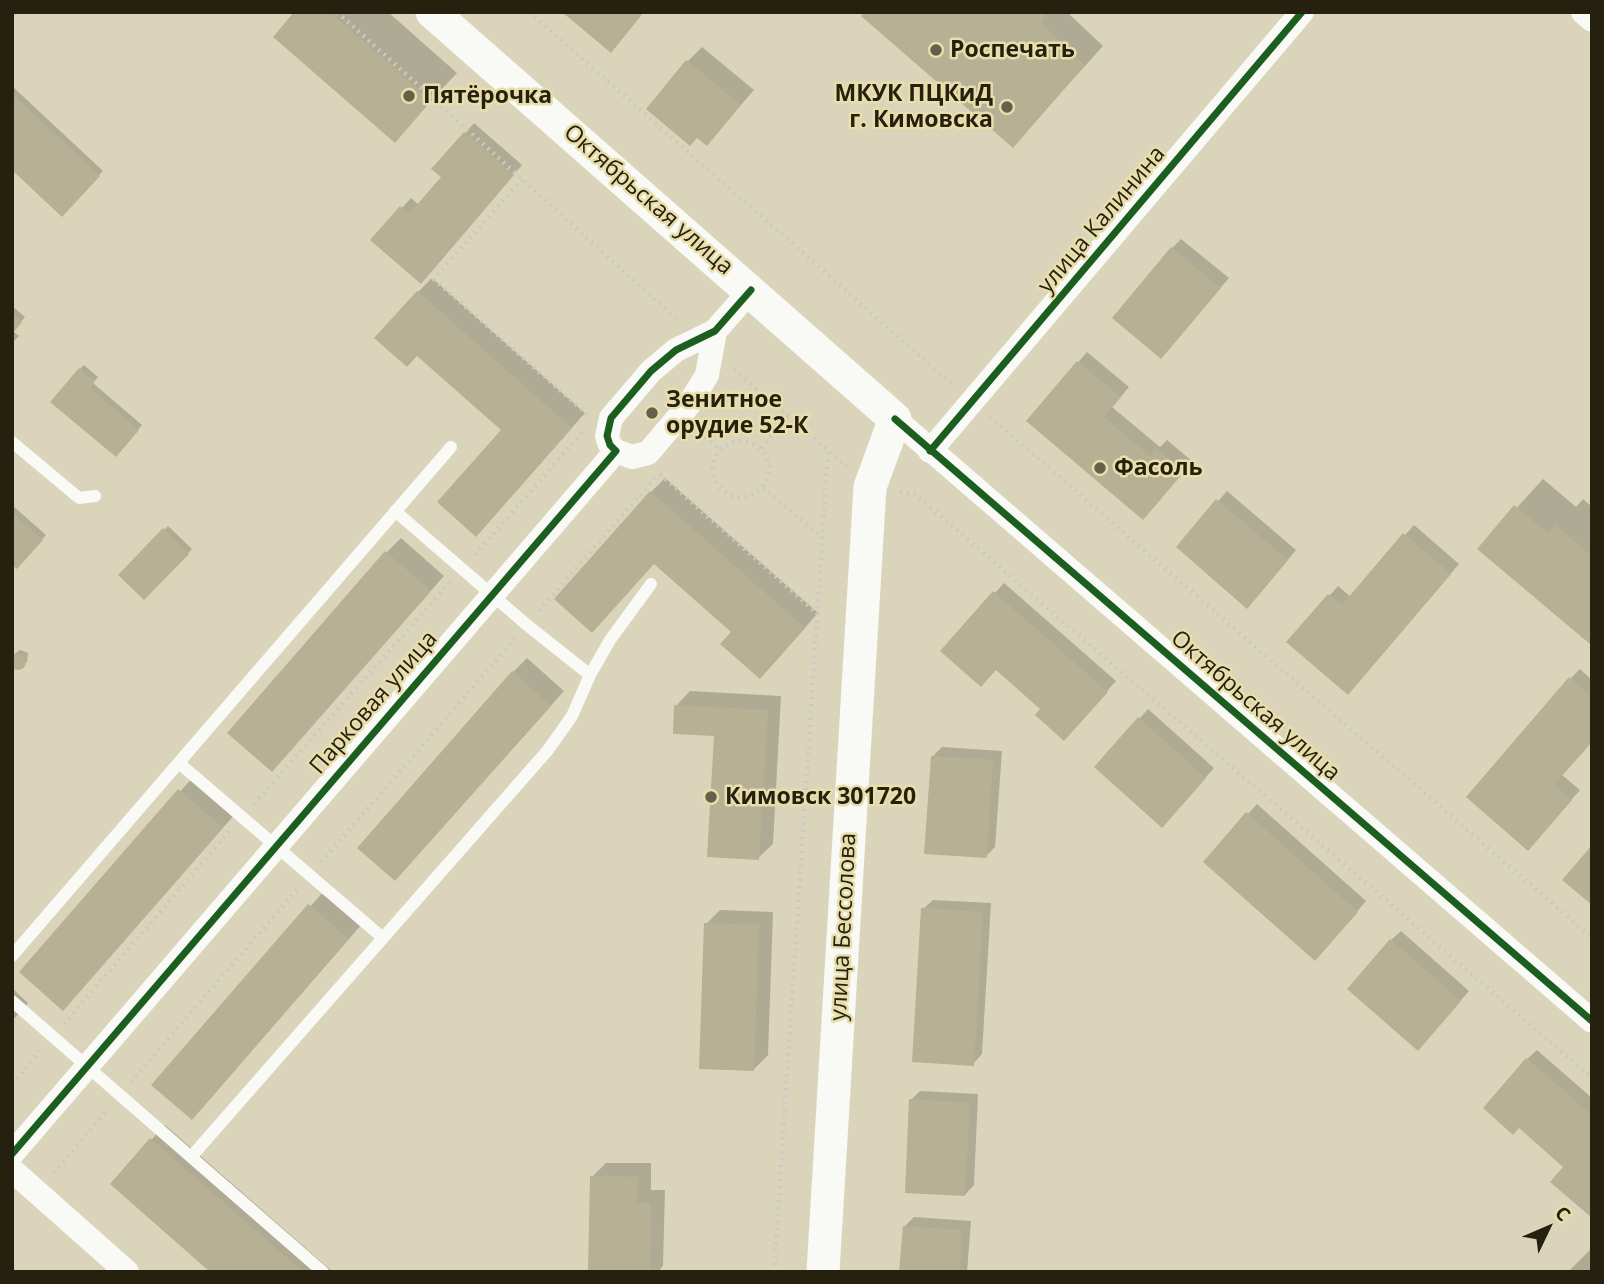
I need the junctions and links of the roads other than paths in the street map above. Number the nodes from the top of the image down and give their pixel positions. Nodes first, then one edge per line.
1 (432, 12) edge
2 (1301, 12) edge
3 (1583, 12) edge
4 (1592, 20) edge
5 (751, 290) junction
6 (709, 341) junction
7 (895, 419) junction
8 (12, 442) edge
9 (451, 447) dead end
10 (616, 451) junction
11 (930, 451) junction
12 (95, 496) dead end
13 (396, 511) junction
14 (651, 584) dead end
15 (492, 595) junction
16 (590, 675) junction
17 (179, 763) junction
18 (276, 847) junction
19 (383, 938) junction
20 (12, 956) edge
21 (12, 1001) edge
22 (1592, 1021) edge
23 (87, 1067) junction
24 (12, 1154) edge
25 (191, 1157) junction
26 (12, 1170) edge
27 (127, 1272) edge
28 (323, 1272) edge
29 (823, 1272) edge

1 - 5 main road, Октябрьская улица
2 - 11 street, улица Калинина
3 - 4 street
5 - 6 street
5 - 7 main road, Октябрьская улица
6 - 10 street
6 - 10 street
7 - 11 street, Октябрьская улица
7 - 29 main road, улица Бессолова
8 - 12 lane
9 - 13 lane
10 - 15 street, Парковая улица
11 - 22 street, Октябрьская улица
13 - 15 lane
13 - 17 lane
14 - 16 lane
15 - 16 lane
15 - 18 street, Парковая улица
16 - 19 lane
17 - 18 lane
17 - 20 lane
18 - 19 lane
18 - 23 street, Парковая улица
19 - 25 lane
21 - 23 lane
23 - 24 street, Парковая улица
23 - 25 lane
25 - 28 lane
26 - 27 street

